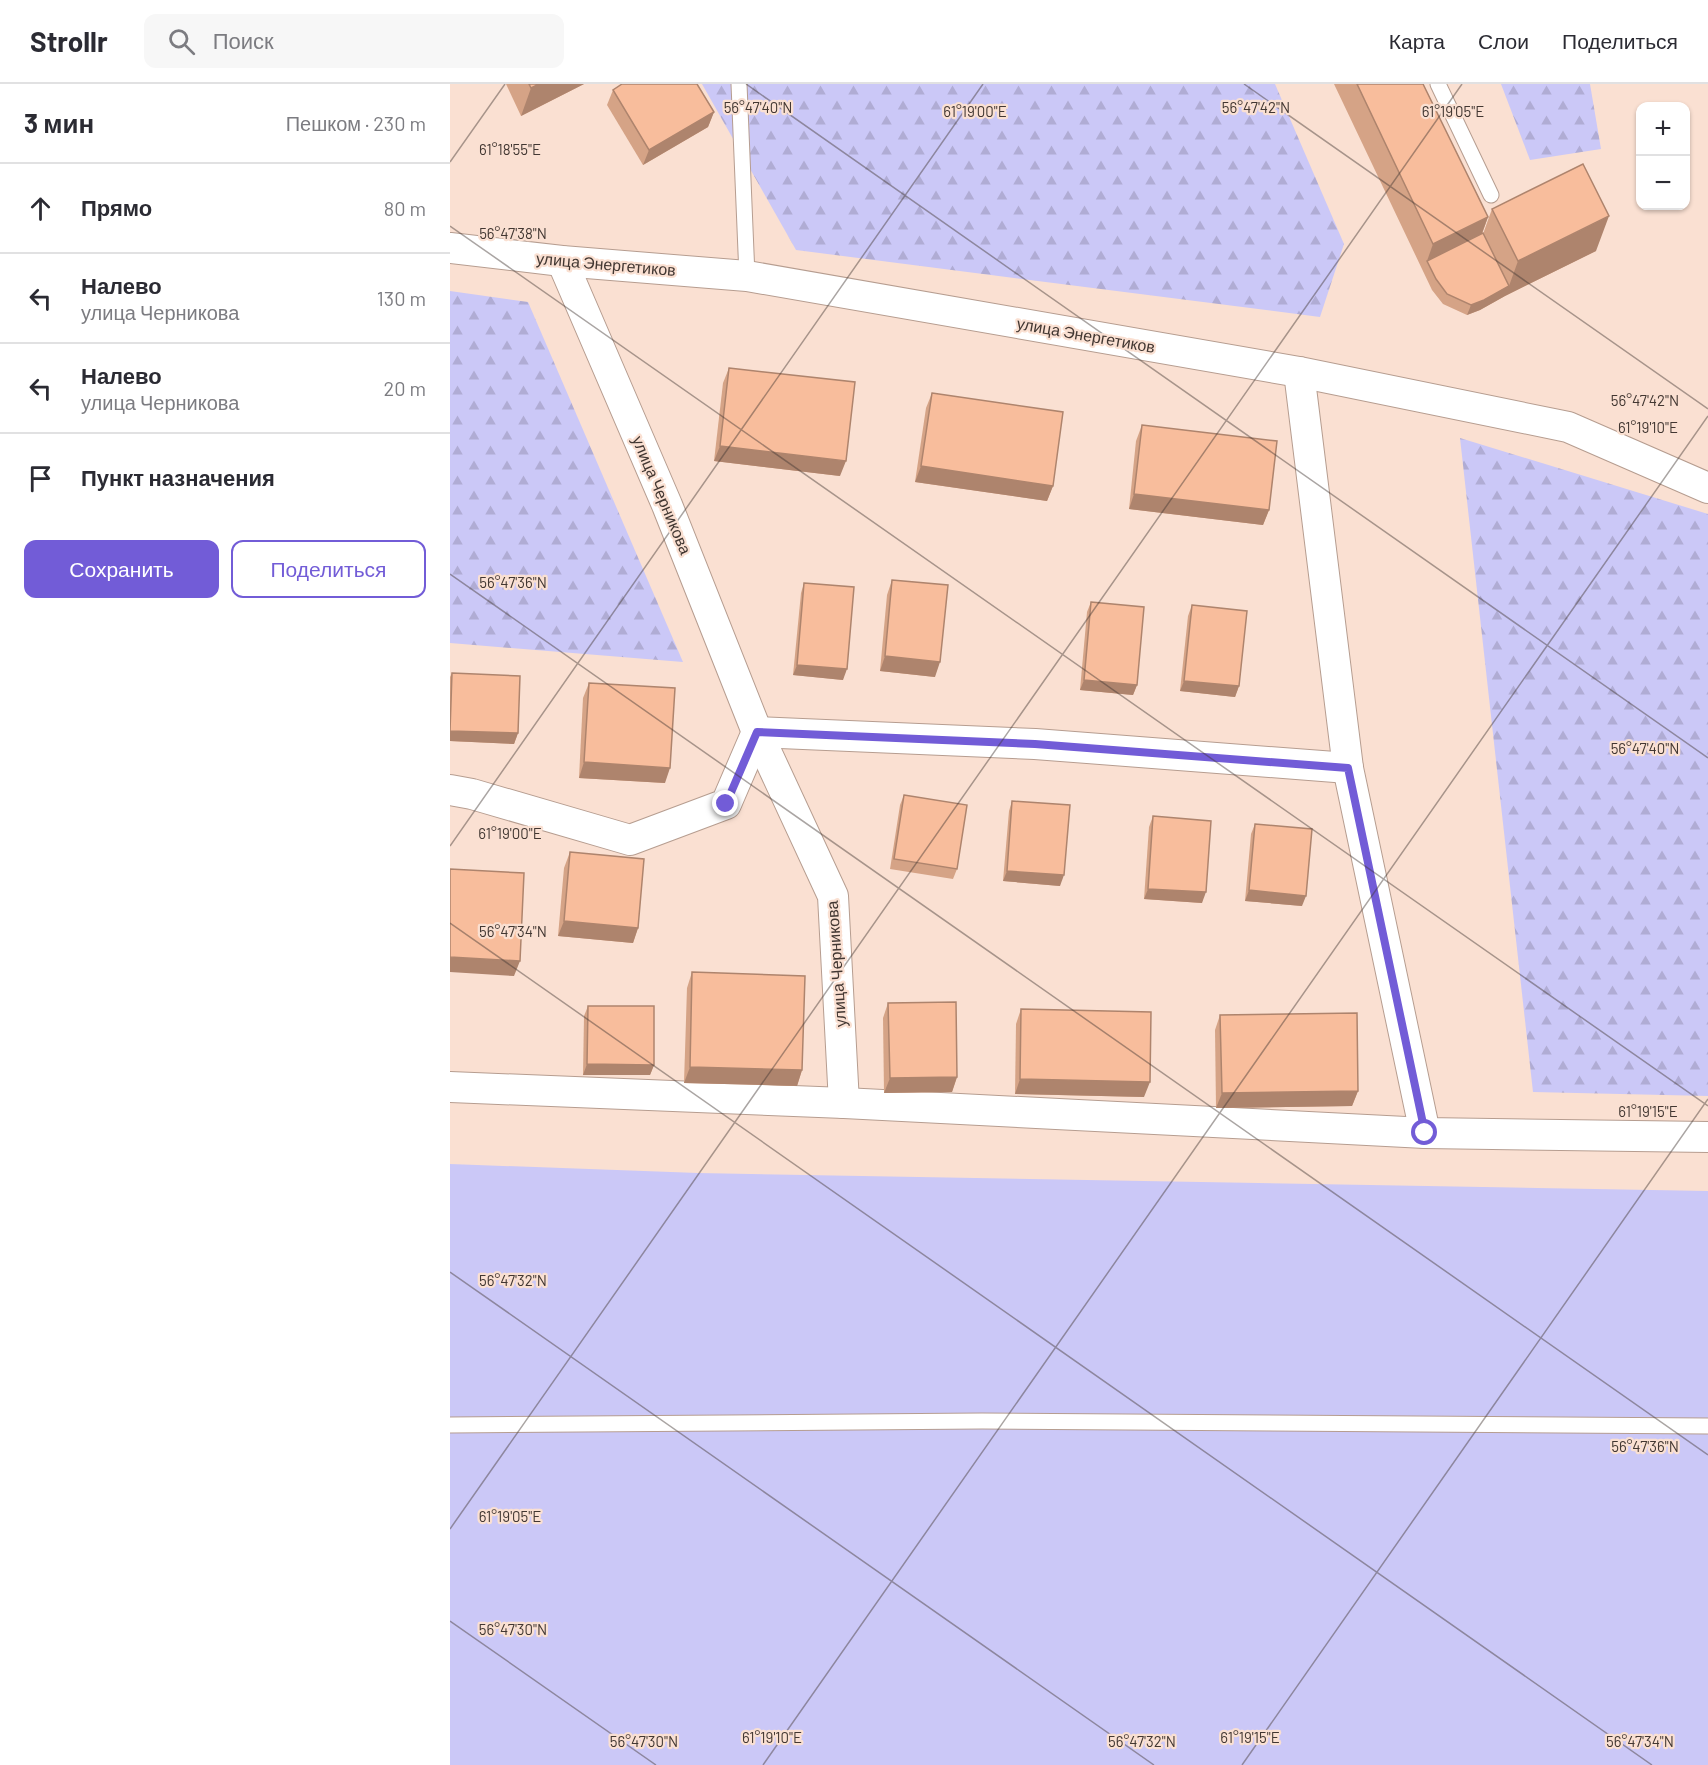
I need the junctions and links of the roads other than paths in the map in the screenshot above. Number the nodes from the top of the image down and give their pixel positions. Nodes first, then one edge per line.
1 (739, 84) edge
2 (1438, 84) edge
3 (1491, 195) dead end
4 (450, 248) edge
5 (562, 261) junction
6 (747, 276) junction
7 (1299, 372) junction
8 (1708, 488) edge
9 (757, 732) junction
10 (1348, 768) junction
11 (450, 790) edge
12 (450, 1087) edge
13 (844, 1103) junction
14 (1425, 1133) junction
15 (1708, 1137) edge
16 (450, 1425) edge
17 (1708, 1426) edge

1 - 6 lane
2 - 3 lane
4 - 5 street, улица Энергетиков
5 - 6 street, улица Энергетиков
5 - 9 street, улица Черникова
6 - 7 street, улица Энергетиков
7 - 8 street, улица Энергетиков
7 - 10 street
9 - 10 street
9 - 11 street
9 - 13 street, улица Черникова
10 - 14 street
12 - 13 street
13 - 14 street
14 - 15 street
16 - 17 lane

